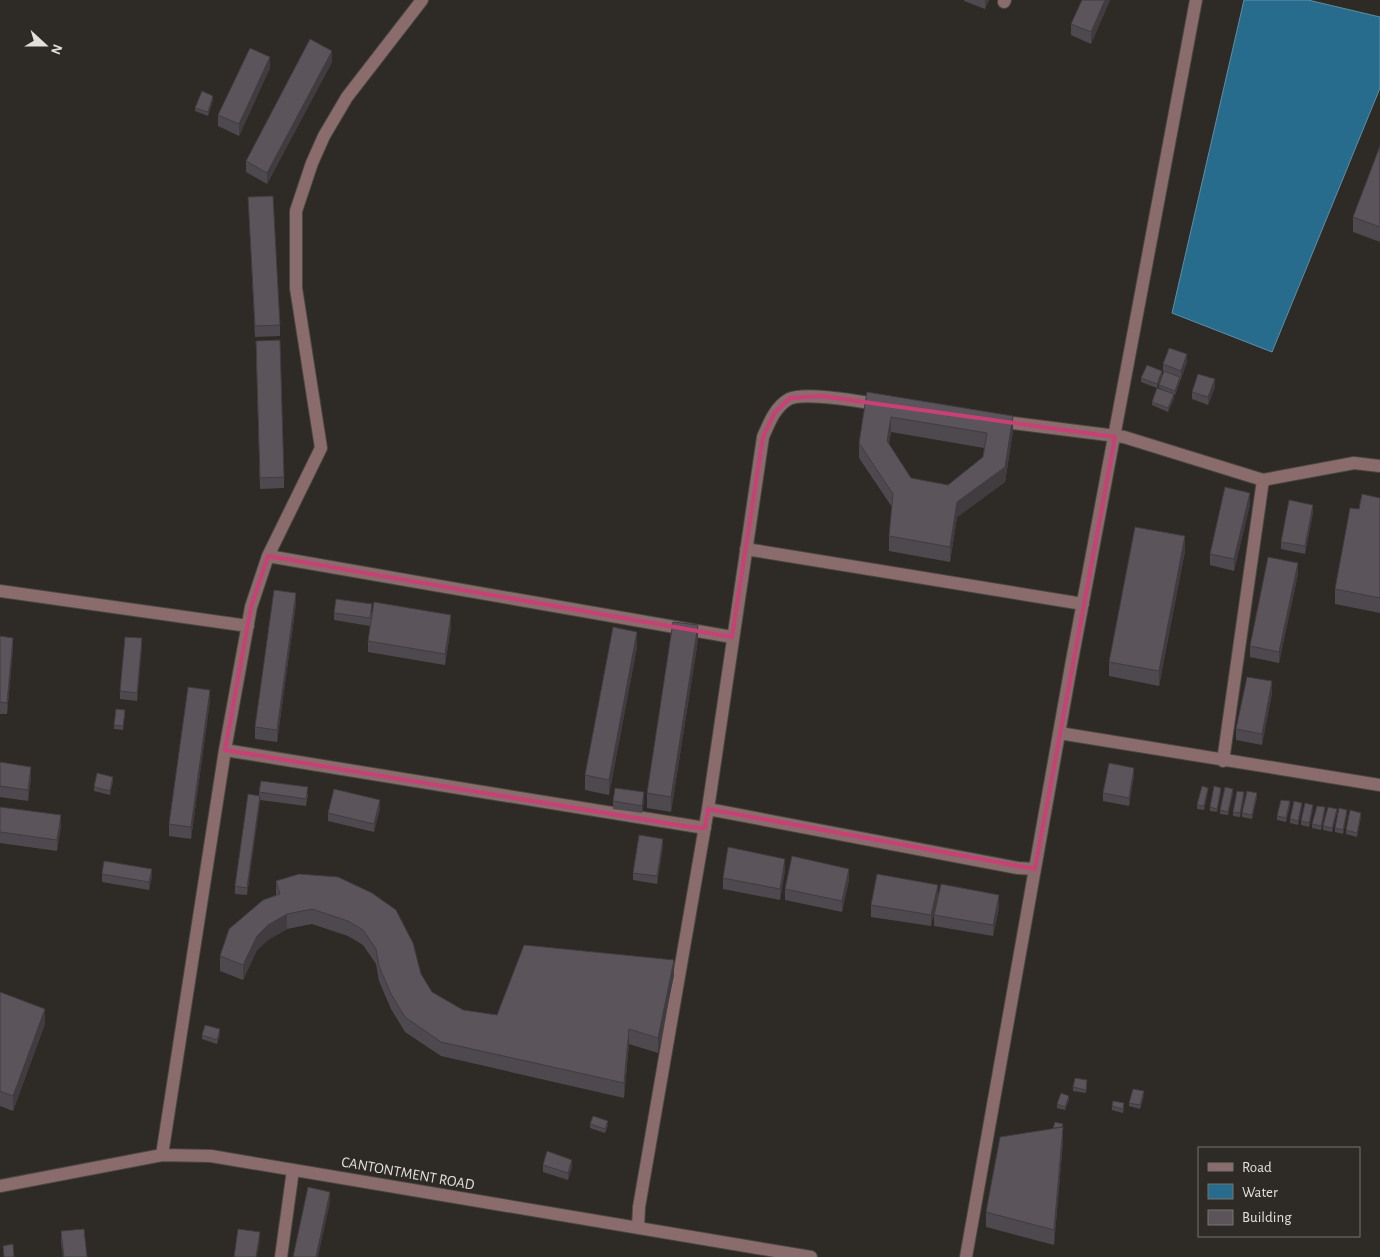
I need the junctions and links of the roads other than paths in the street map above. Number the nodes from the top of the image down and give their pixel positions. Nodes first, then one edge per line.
1 (422, 0) edge
2 (1196, 0) edge
3 (900, 407) edge
4 (988, 419) edge
5 (1114, 437) junction
6 (1380, 466) edge
7 (1263, 480) junction
8 (746, 550) junction
9 (268, 556) junction
10 (0, 590) edge
11 (1083, 604) junction
12 (248, 626) junction
13 (732, 637) junction
14 (1059, 733) junction
15 (225, 750) junction
16 (1223, 761) junction
17 (1380, 786) edge
18 (708, 809) junction
19 (705, 828) junction
20 (1035, 869) junction
21 (162, 1155) junction
22 (293, 1170) junction
23 (0, 1186) edge
24 (638, 1228) junction
25 (281, 1257) edge
26 (810, 1257) edge
27 (966, 1257) edge

1 - 9 street
2 - 5 street
3 - 8 street
4 - 5 street
5 - 7 street
5 - 11 street
6 - 7 street
7 - 16 street
8 - 11 street
8 - 13 street
9 - 12 street
9 - 13 street
10 - 12 street
11 - 14 street
12 - 15 street
13 - 18 street
14 - 16 street
14 - 20 street
15 - 19 street
15 - 21 street
16 - 17 street
18 - 19 street
18 - 20 street
19 - 24 street
20 - 27 street
21 - 22 street, CANTONTMENT ROAD
21 - 23 street, CANTONTMENT ROAD
22 - 24 street, CANTONTMENT ROAD
22 - 25 street
24 - 26 street, CANTONTMENT ROAD

